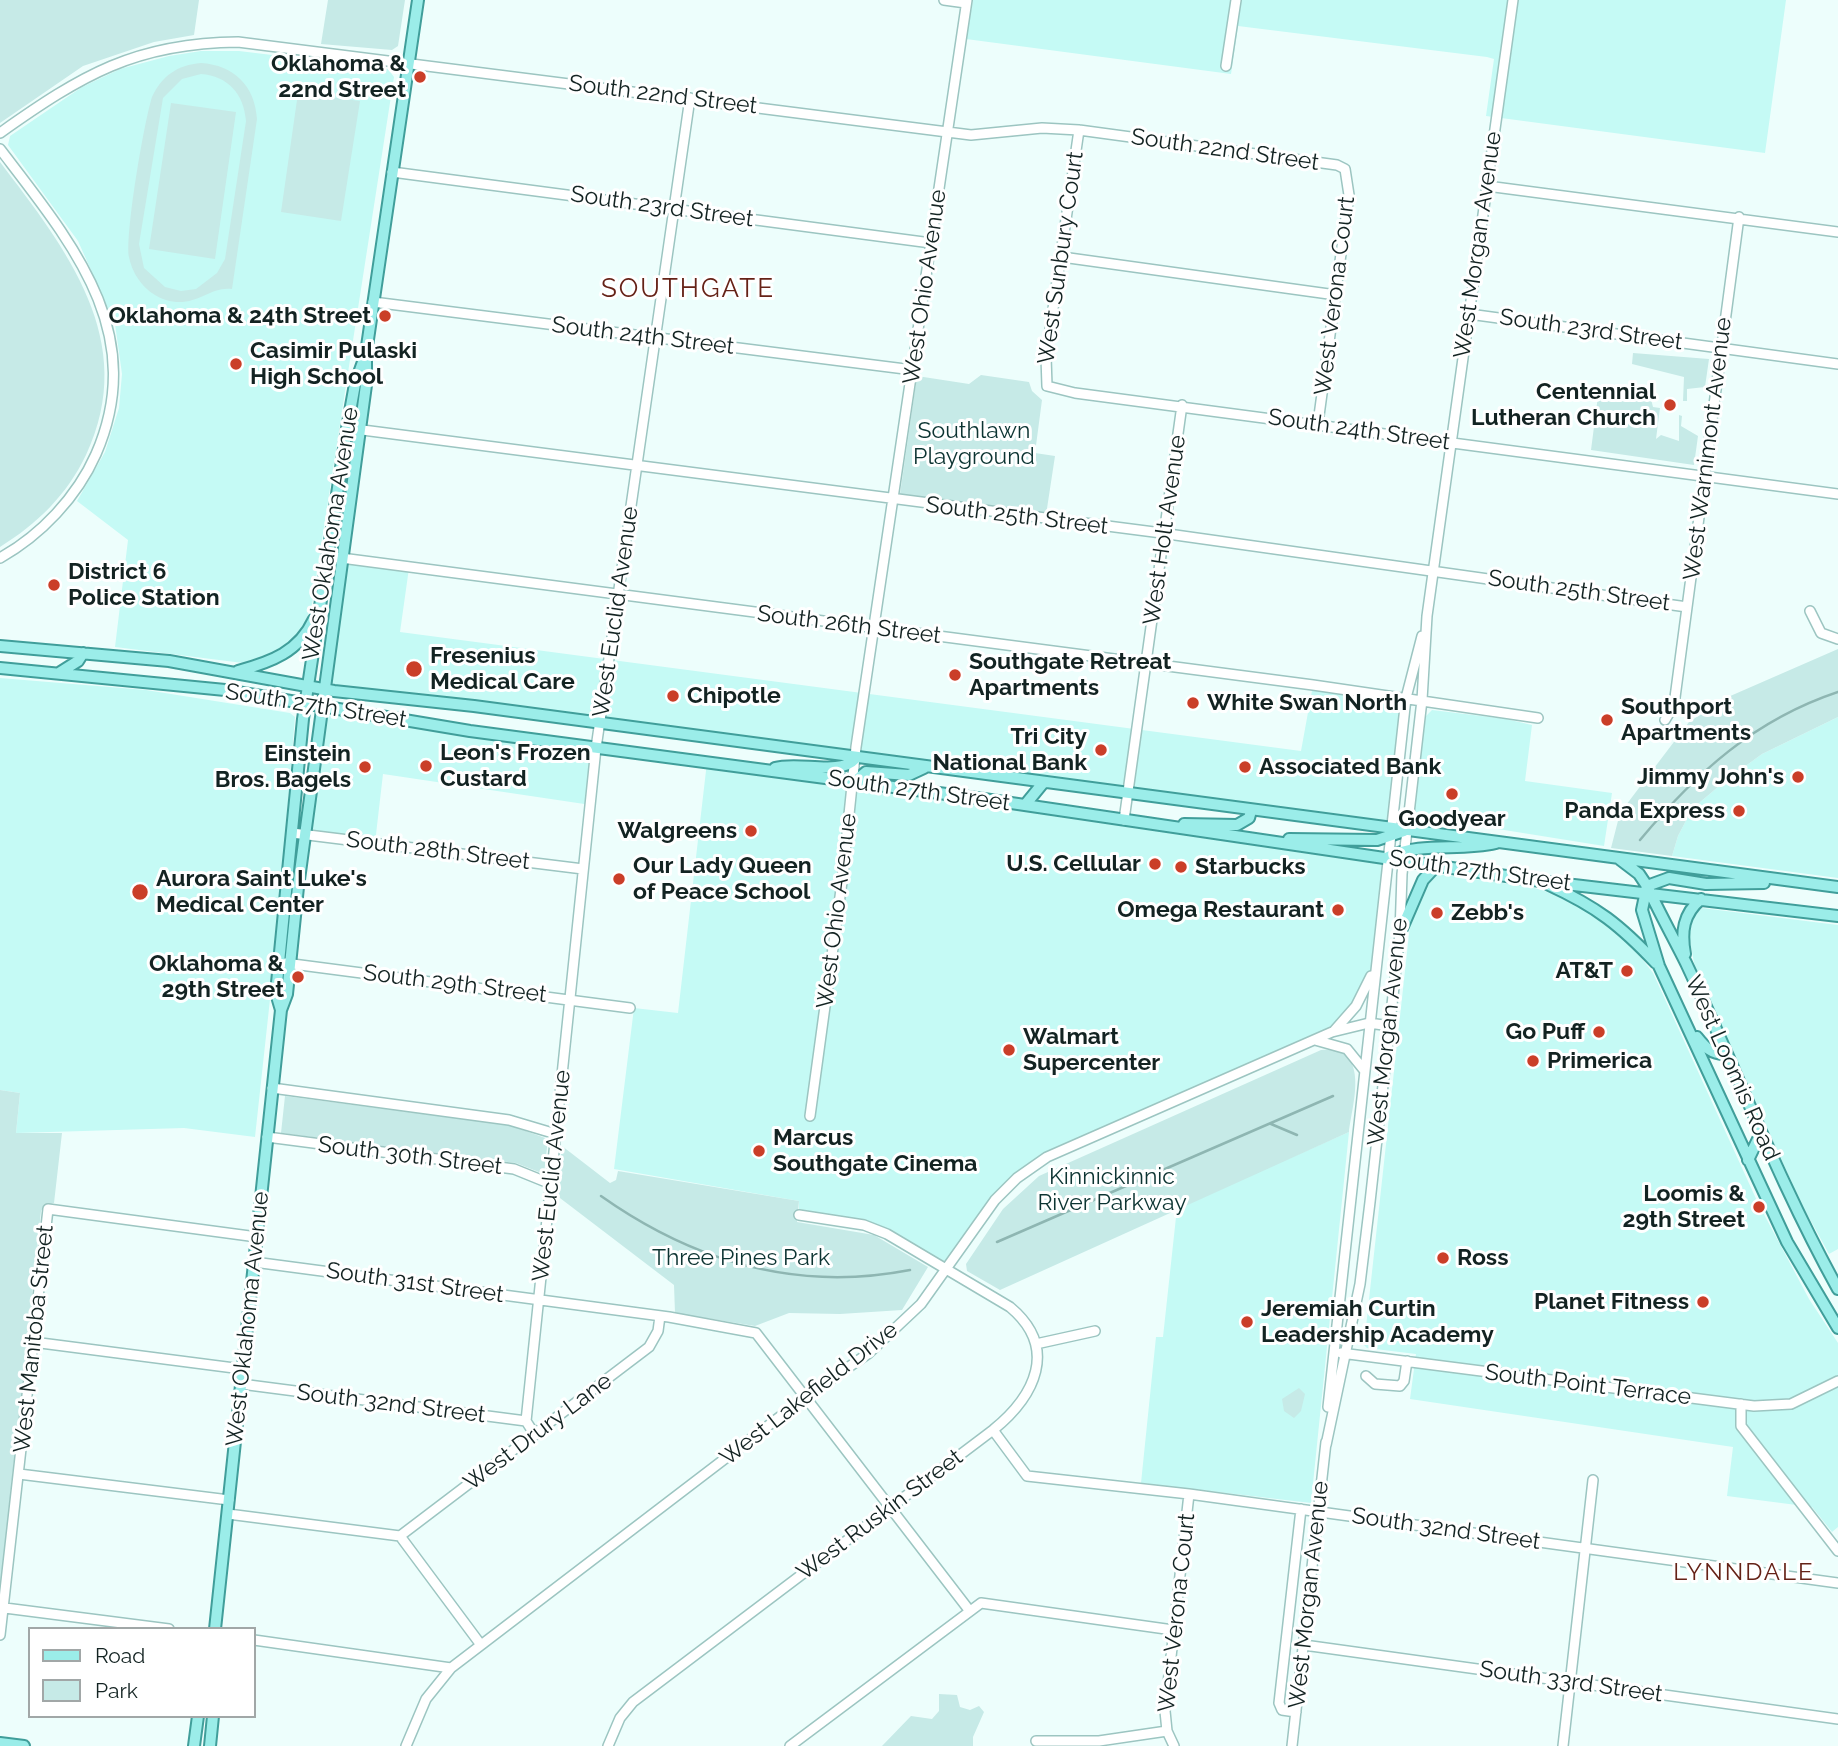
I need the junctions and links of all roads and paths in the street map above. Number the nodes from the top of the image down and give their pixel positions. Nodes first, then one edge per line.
1 (418, 0) edge
2 (944, 0) edge
3 (1236, 0) edge
4 (1513, 0) edge
5 (967, 1) edge
6 (408, 63) junction
7 (1226, 66) dead end
8 (690, 98) junction
9 (1079, 130) junction
10 (948, 132) junction
11 (0, 133) edge
12 (0, 149) edge
13 (1345, 169) joint
14 (393, 172) junction
15 (1487, 186) junction
16 (674, 209) junction
17 (1739, 217) junction
18 (1838, 232) edge
19 (931, 243) junction
20 (1062, 257) junction
21 (1336, 295) junction
22 (373, 302) junction
23 (1469, 314) junction
24 (657, 337) junction
25 (1721, 348) junction
26 (366, 353) junction
27 (1838, 364) edge
28 (913, 370) junction
29 (1047, 386) joint
30 (1182, 405) junction
31 (1318, 423) junction
32 (346, 428) junction
33 (360, 430) junction
34 (1451, 443) junction
35 (637, 466) junction
36 (1704, 475) junction
37 (1838, 494) edge
38 (894, 500) junction
39 (1164, 534) junction
40 (326, 556) junction
41 (0, 558) edge
42 (344, 559) junction
43 (1433, 572) junction
44 (618, 595) junction
45 (319, 607) junction
46 (1687, 607) junction
47 (1811, 611) dead end
48 (1427, 616) junction
49 (875, 629) junction
50 (1838, 639) edge
51 (0, 646) edge
52 (23, 648) junction
53 (0, 651) edge
54 (83, 653) junction
55 (1146, 664) junction
56 (0, 668) edge
57 (234, 672) junction
58 (59, 673) junction
59 (308, 685) junction
60 (325, 689) junction
61 (1406, 698) junction
62 (1422, 700) junction
63 (305, 705) junction
64 (474, 706) junction
65 (322, 708) junction
66 (1538, 718) dead end
67 (1665, 720) dead end
68 (600, 725) junction
69 (470, 731) junction
70 (596, 748) junction
71 (855, 759) junction
72 (924, 768) junction
73 (768, 770) junction
74 (854, 782) junction
75 (1043, 783) junction
76 (296, 785) junction
77 (313, 786) junction
78 (1126, 795) junction
79 (1026, 806) junction
80 (1251, 811) junction
81 (1124, 820) junction
82 (1167, 826) junction
83 (1406, 830) junction
84 (292, 833) junction
85 (1390, 833) junction
86 (308, 835) junction
87 (1265, 841) junction
88 (1502, 842) junction
89 (1404, 854) junction
90 (1615, 856) junction
91 (1387, 857) junction
92 (1437, 865) junction
93 (583, 869) junction
94 (1540, 881) junction
95 (1802, 883) junction
96 (1838, 887) edge
97 (1647, 891) junction
98 (1701, 900) junction
99 (1836, 915) edge
100 (1400, 933) junction
101 (285, 963) junction
102 (1686, 964) junction
103 (1376, 966) junction
104 (1659, 966) junction
105 (570, 999) junction
106 (630, 1008) dead end
107 (1369, 1023) junction
108 (1687, 1024) junction
109 (1390, 1026) junction
110 (1332, 1032) junction
111 (1315, 1040) junction
112 (1725, 1054) junction
113 (1364, 1070) junction
114 (272, 1088) junction
115 (810, 1116) dead end
116 (556, 1134) junction
117 (1760, 1135) junction
118 (267, 1138) junction
119 (1748, 1160) junction
120 (551, 1184) junction
121 (799, 1215) dead end
122 (257, 1237) junction
123 (254, 1262) junction
124 (948, 1270) junction
125 (1838, 1289) edge
126 (539, 1300) junction
127 (660, 1316) junction
128 (1838, 1328) edge
129 (1095, 1331) dead end
130 (33, 1342) junction
131 (1036, 1344) junction
132 (1332, 1352) junction
133 (1344, 1353) junction
134 (1407, 1361) junction
135 (242, 1369) junction
136 (1366, 1376) dead end
137 (1838, 1381) edge
138 (241, 1384) junction
139 (807, 1396) junction
140 (1741, 1404) junction
141 (526, 1421) junction
142 (993, 1430) junction
143 (535, 1435) junction
144 (1325, 1445) junction
145 (19, 1474) junction
146 (1593, 1480) dead end
147 (1189, 1494) junction
148 (229, 1500) junction
149 (891, 1507) junction
150 (1301, 1509) junction
151 (1318, 1512) junction
152 (228, 1514) junction
153 (400, 1536) junction
154 (1586, 1547) junction
155 (1838, 1551) edge
156 (1838, 1583) edge
157 (5, 1608) junction
158 (969, 1610) junction
159 (153, 1627) edge
160 (215, 1627) edge
161 (1173, 1630) junction
162 (0, 1635) edge
163 (256, 1640) edge
164 (1304, 1645) junction
165 (481, 1646) junction
166 (451, 1668) junction
167 (1571, 1682) junction
168 (1296, 1712) junction
169 (198, 1718) edge
170 (214, 1718) edge
171 (1838, 1719) edge
172 (1167, 1731) junction
173 (1036, 1741) dead end
174 (0, 1743) edge
175 (24, 1746) edge
176 (194, 1746) edge
177 (210, 1746) edge
178 (407, 1746) edge
179 (608, 1746) edge
180 (790, 1746) edge
181 (1174, 1746) edge
182 (1292, 1746) edge
183 (1563, 1746) edge

1 - 6 main road, West Oklahoma Avenue
2 - 5 street
3 - 7 street
4 - 15 street, West Morgan Avenue
5 - 10 street, West Ohio Avenue
6 - 8 street, South 22nd Street
6 - 11 street, South 22nd Street
6 - 14 main road, West Oklahoma Avenue
8 - 10 street, South 22nd Street
8 - 16 street, West Euclid Avenue
9 - 10 street, South 22nd Street
9 - 13 street, South 22nd Street
9 - 20 street, West Sunbury Court
10 - 19 street, West Ohio Avenue
12 - 41 street
13 - 21 street, West Verona Court
14 - 16 street, South 23rd Street
14 - 22 main road, West Oklahoma Avenue
15 - 17 street
15 - 23 street, West Morgan Avenue
16 - 19 street, South 23rd Street
16 - 24 street, West Euclid Avenue
17 - 18 street
17 - 25 street, West Warnimont Avenue
19 - 28 street, West Ohio Avenue
20 - 21 street
20 - 29 street, West Sunbury Court
21 - 31 street, West Verona Court
22 - 24 street, South 24th Street
22 - 26 main road, West Oklahoma Avenue
23 - 25 street, South 23rd Street
23 - 34 street, West Morgan Avenue
24 - 28 street, South 24th Street
24 - 35 street, West Euclid Avenue
25 - 27 street, South 23rd Street
25 - 36 street, West Warnimont Avenue
26 - 32 main road, West Oklahoma Avenue
26 - 33 main road, West Oklahoma Avenue
28 - 38 street, West Ohio Avenue
29 - 30 street, South 24th Street
30 - 31 street, South 24th Street
30 - 39 street, West Holt Avenue
31 - 34 street, South 24th Street
32 - 33 street, South 25th Street
32 - 40 main road, West Oklahoma Avenue
33 - 35 street, South 25th Street
33 - 42 main road, West Oklahoma Avenue
34 - 36 street, South 24th Street
34 - 43 street, West Morgan Avenue
35 - 38 street, South 25th Street
35 - 44 street, West Euclid Avenue
36 - 37 street, South 24th Street
36 - 46 street, West Warnimont Avenue
38 - 39 street, South 25th Street
38 - 49 street, West Ohio Avenue
39 - 43 street, South 25th Street
39 - 55 street, West Holt Avenue
40 - 42 street, South 26th Street
40 - 45 main road, West Oklahoma Avenue
42 - 44 street, South 26th Street
42 - 60 main road, West Oklahoma Avenue
43 - 46 street, South 25th Street
43 - 48 street, West Morgan Avenue
44 - 49 street, South 26th Street
44 - 68 street, West Euclid Avenue
45 - 57 main road
45 - 59 main road, West Oklahoma Avenue
46 - 67 street, West Warnimont Avenue
47 - 50 street
48 - 61 street, West Morgan Avenue
48 - 62 street, West Morgan Avenue
49 - 55 street, South 26th Street
49 - 71 street, West Ohio Avenue
51 - 52 main road, South 27th Street
52 - 53 main road
52 - 54 main road, South 27th Street
54 - 57 main road, South 27th Street
54 - 58 main road
55 - 61 street, South 26th Street
55 - 78 street, West Holt Avenue
56 - 58 main road, South 27th Street
57 - 59 main road, South 27th Street
58 - 63 main road, South 27th Street
59 - 60 main road, South 27th Street
59 - 63 main road, West Oklahoma Avenue
60 - 64 main road, South 27th Street
60 - 65 main road, West Oklahoma Avenue
61 - 62 street, South 26th Street
61 - 85 street, West Morgan Avenue
62 - 66 street, South 26th Street
62 - 83 street, West Morgan Avenue
63 - 65 main road, South 27th Street
63 - 76 main road, West Oklahoma Avenue
64 - 68 main road, South 27th Street
64 - 69 main road
65 - 69 main road, South 27th Street
65 - 77 main road, West Oklahoma Avenue
68 - 70 street, West Euclid Avenue
68 - 71 main road, South 27th Street
69 - 70 main road, South 27th Street
70 - 73 main road, South 27th Street
70 - 93 street, West Euclid Avenue
71 - 72 main road, South 27th Street
71 - 73 main road
71 - 74 street, West Ohio Avenue
72 - 74 main road
72 - 75 main road, South 27th Street
73 - 74 main road, South 27th Street
74 - 79 main road, South 27th Street
74 - 115 street, West Ohio Avenue
75 - 78 main road, South 27th Street
75 - 79 main road
76 - 77 main road
76 - 84 main road, West Oklahoma Avenue
77 - 86 main road, West Oklahoma Avenue
78 - 80 main road, South 27th Street
78 - 81 street, West Holt Avenue
79 - 81 main road, South 27th Street
80 - 82 main road
80 - 85 main road, South 27th Street
81 - 82 main road, South 27th Street
82 - 87 main road, South 27th Street
83 - 85 main road
83 - 88 main road, South 27th Street
83 - 89 street, West Morgan Avenue
84 - 86 street, South 28th Street
84 - 101 main road, West Oklahoma Avenue
85 - 87 main road
85 - 91 street, West Morgan Avenue
86 - 93 street, South 28th Street
86 - 101 main road, West Oklahoma Avenue
87 - 91 main road, South 27th Street
88 - 89 main road
88 - 90 main road, South 27th Street
89 - 91 main road
89 - 92 main road, South 27th Street
89 - 100 street, West Morgan Avenue
90 - 95 main road, South 27th Street
90 - 97 main road, West Loomis Road
91 - 103 street, West Morgan Avenue
92 - 94 main road, South 27th Street
92 - 100 main road
93 - 105 street, West Euclid Avenue
94 - 97 main road, South 27th Street
94 - 104 main road
95 - 96 main road, South 27th Street
95 - 97 main road
97 - 98 main road, South 27th Street
97 - 102 main road, West Loomis Road
97 - 104 main road, West Loomis Road
98 - 99 main road, South 27th Street
98 - 102 main road
100 - 109 street, West Morgan Avenue
101 - 105 street, South 29th Street
101 - 114 main road, West Oklahoma Avenue
102 - 112 main road, West Loomis Road
103 - 107 street, West Morgan Avenue
103 - 110 street
104 - 108 main road, West Loomis Road
105 - 106 street, South 29th Street
105 - 116 street, West Euclid Avenue
107 - 109 street, West Lakefield Drive
107 - 110 street, West Lakefield Drive
107 - 113 street, West Morgan Avenue
108 - 112 main road
108 - 119 main road, West Loomis Road
109 - 133 street, West Morgan Avenue
110 - 111 street, West Lakefield Drive
111 - 113 street
111 - 124 street, West Lakefield Drive
112 - 117 main road, West Loomis Road
113 - 132 street, West Morgan Avenue
114 - 116 street, South 30th Street
114 - 118 main road, West Oklahoma Avenue
116 - 120 street, West Euclid Avenue
117 - 119 main road
117 - 125 main road, West Loomis Road
118 - 120 street, South 30th Street
118 - 122 main road, West Oklahoma Avenue
119 - 128 main road, West Loomis Road
120 - 126 street, West Euclid Avenue
121 - 124 street
122 - 123 main road, West Oklahoma Avenue
122 - 130 street, West Manitoba Street
123 - 126 street, South 31st Street
123 - 135 main road, West Oklahoma Avenue
124 - 131 street
124 - 139 street, West Lakefield Drive
126 - 127 street, South 31st Street
126 - 141 street, West Euclid Avenue
127 - 139 street, South 31st Street
127 - 143 street, West Drury Lane
129 - 131 street
130 - 135 street
130 - 145 street, West Manitoba Street
131 - 142 street, West Ruskin Street
132 - 133 street, South Point Terrace
132 - 144 street, West Morgan Avenue
133 - 134 street, South Point Terrace
133 - 144 street, West Morgan Avenue
134 - 136 street
134 - 140 street, South Point Terrace
135 - 138 main road, West Oklahoma Avenue
137 - 140 street, South Point Terrace
138 - 141 street, South 32nd Street
138 - 148 main road, West Oklahoma Avenue
139 - 149 street
139 - 165 street, West Lakefield Drive
140 - 155 street
141 - 143 street
142 - 147 street, South 32nd Street
142 - 149 street, West Ruskin Street
143 - 153 street, West Drury Lane
144 - 151 street, West Morgan Avenue
145 - 148 street
145 - 157 street, West Manitoba Street
146 - 154 street
147 - 150 street, South 32nd Street
147 - 161 street, West Verona Court
148 - 152 main road, West Oklahoma Avenue
149 - 158 street
149 - 179 street, West Ruskin Street
150 - 151 street, South 32nd Street
150 - 168 street
151 - 154 street, South 32nd Street
151 - 164 street, West Morgan Avenue
152 - 153 street
152 - 160 main road, West Oklahoma Avenue
153 - 165 street
154 - 156 street, South 32nd Street
154 - 167 street
157 - 159 street
157 - 162 street, West Manitoba Street
158 - 161 street
158 - 180 street
161 - 172 street, West Verona Court
163 - 166 street
164 - 167 street, South 33rd Street
164 - 168 street, West Morgan Avenue
165 - 166 street, West Lakefield Drive
166 - 178 street, West Lakefield Drive
167 - 171 street, South 33rd Street
167 - 183 street
168 - 182 street, West Morgan Avenue
169 - 176 main road
170 - 177 main road
172 - 173 street
172 - 181 street
174 - 175 main road

